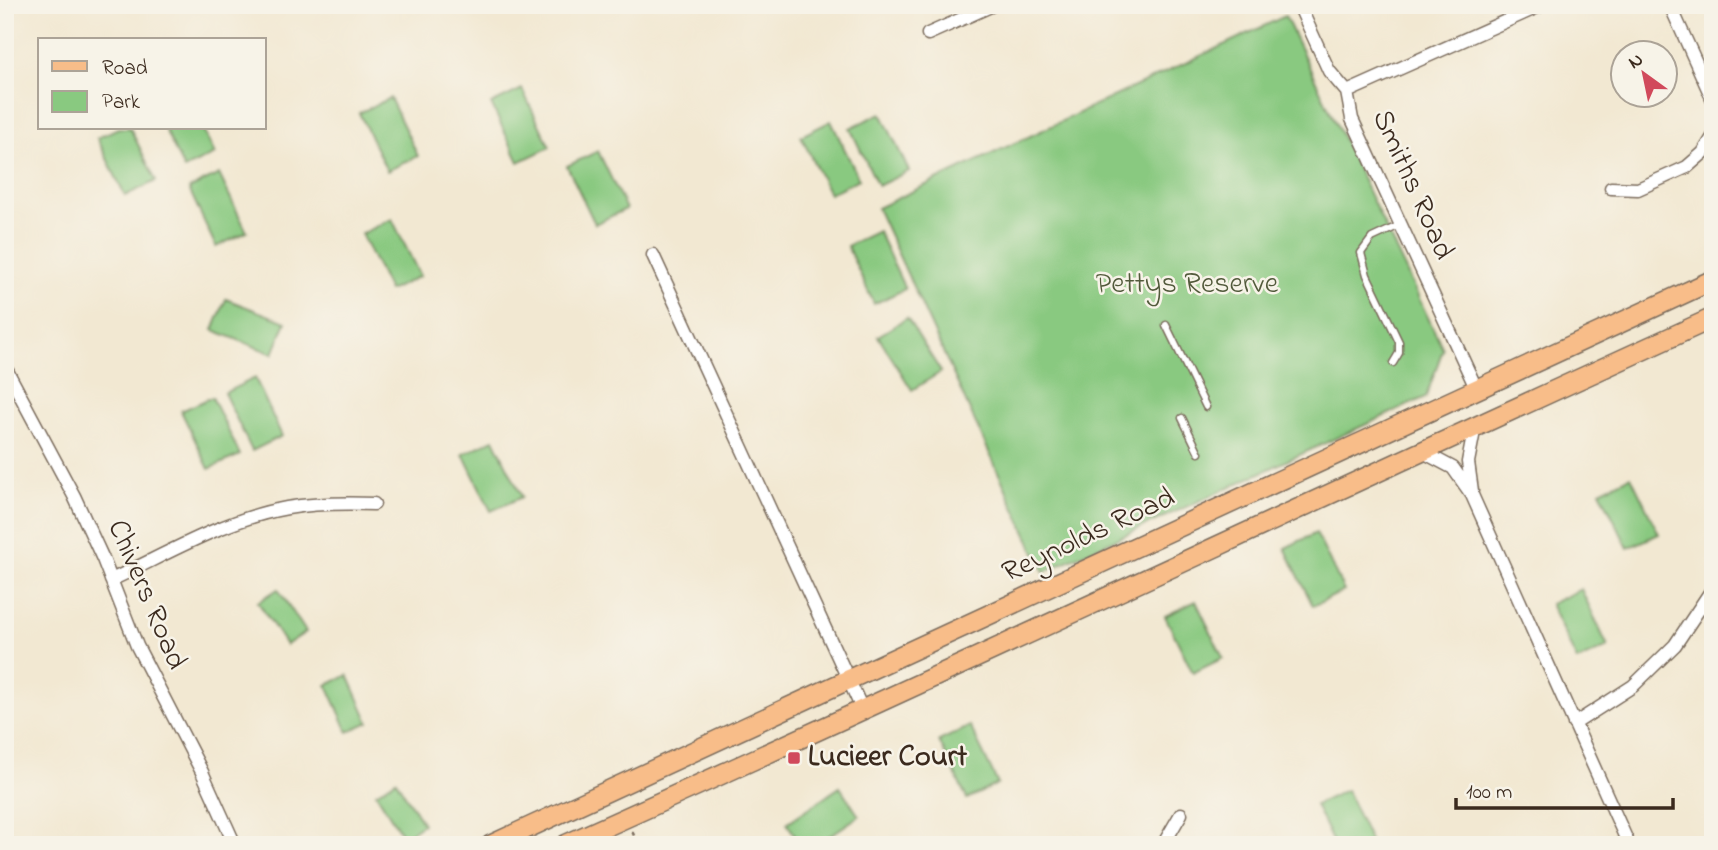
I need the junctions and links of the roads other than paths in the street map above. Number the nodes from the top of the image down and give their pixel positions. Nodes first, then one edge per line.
1 (993, 5) edge
2 (1299, 5) edge
3 (1542, 5) edge
4 (1670, 5) edge
5 (928, 34) dead end
6 (1347, 92) junction
7 (1713, 100) edge
8 (1713, 137) edge
9 (1611, 188) dead end
10 (1400, 225) junction
11 (653, 255) dead end
12 (1713, 281) edge
13 (1713, 318) edge
14 (1166, 325) dead end
15 (1392, 363) dead end
16 (6, 369) edge
17 (1476, 388) junction
18 (1206, 407) dead end
19 (1182, 418) dead end
20 (1483, 422) junction
21 (1421, 451) junction
22 (1199, 453) dead end
23 (1472, 495) junction
24 (374, 504) dead end
25 (111, 580) junction
26 (1713, 588) edge
27 (848, 682) junction
28 (863, 711) junction
29 (1574, 724) junction
30 (1181, 814) dead end
31 (235, 845) edge
32 (491, 845) edge
33 (565, 845) edge
34 (1163, 845) edge
35 (1629, 845) edge

1 - 5 street
2 - 6 street, Smiths Road
3 - 6 street
4 - 7 street
6 - 10 street, Smiths Road
8 - 9 street
10 - 15 lane
10 - 17 street, Smiths Road
11 - 27 street
12 - 17 main road, Reynolds Road
13 - 20 main road
14 - 18 lane
16 - 25 street, Chivers Road
17 - 20 main road
17 - 27 main road, Reynolds Road
19 - 22 lane
20 - 21 main road
20 - 23 street
21 - 23 street
21 - 28 main road
23 - 29 street
24 - 25 street
25 - 31 street, Chivers Road
26 - 29 street
27 - 28 street
27 - 32 main road, Reynolds Road
28 - 33 main road
29 - 35 street
30 - 34 street

